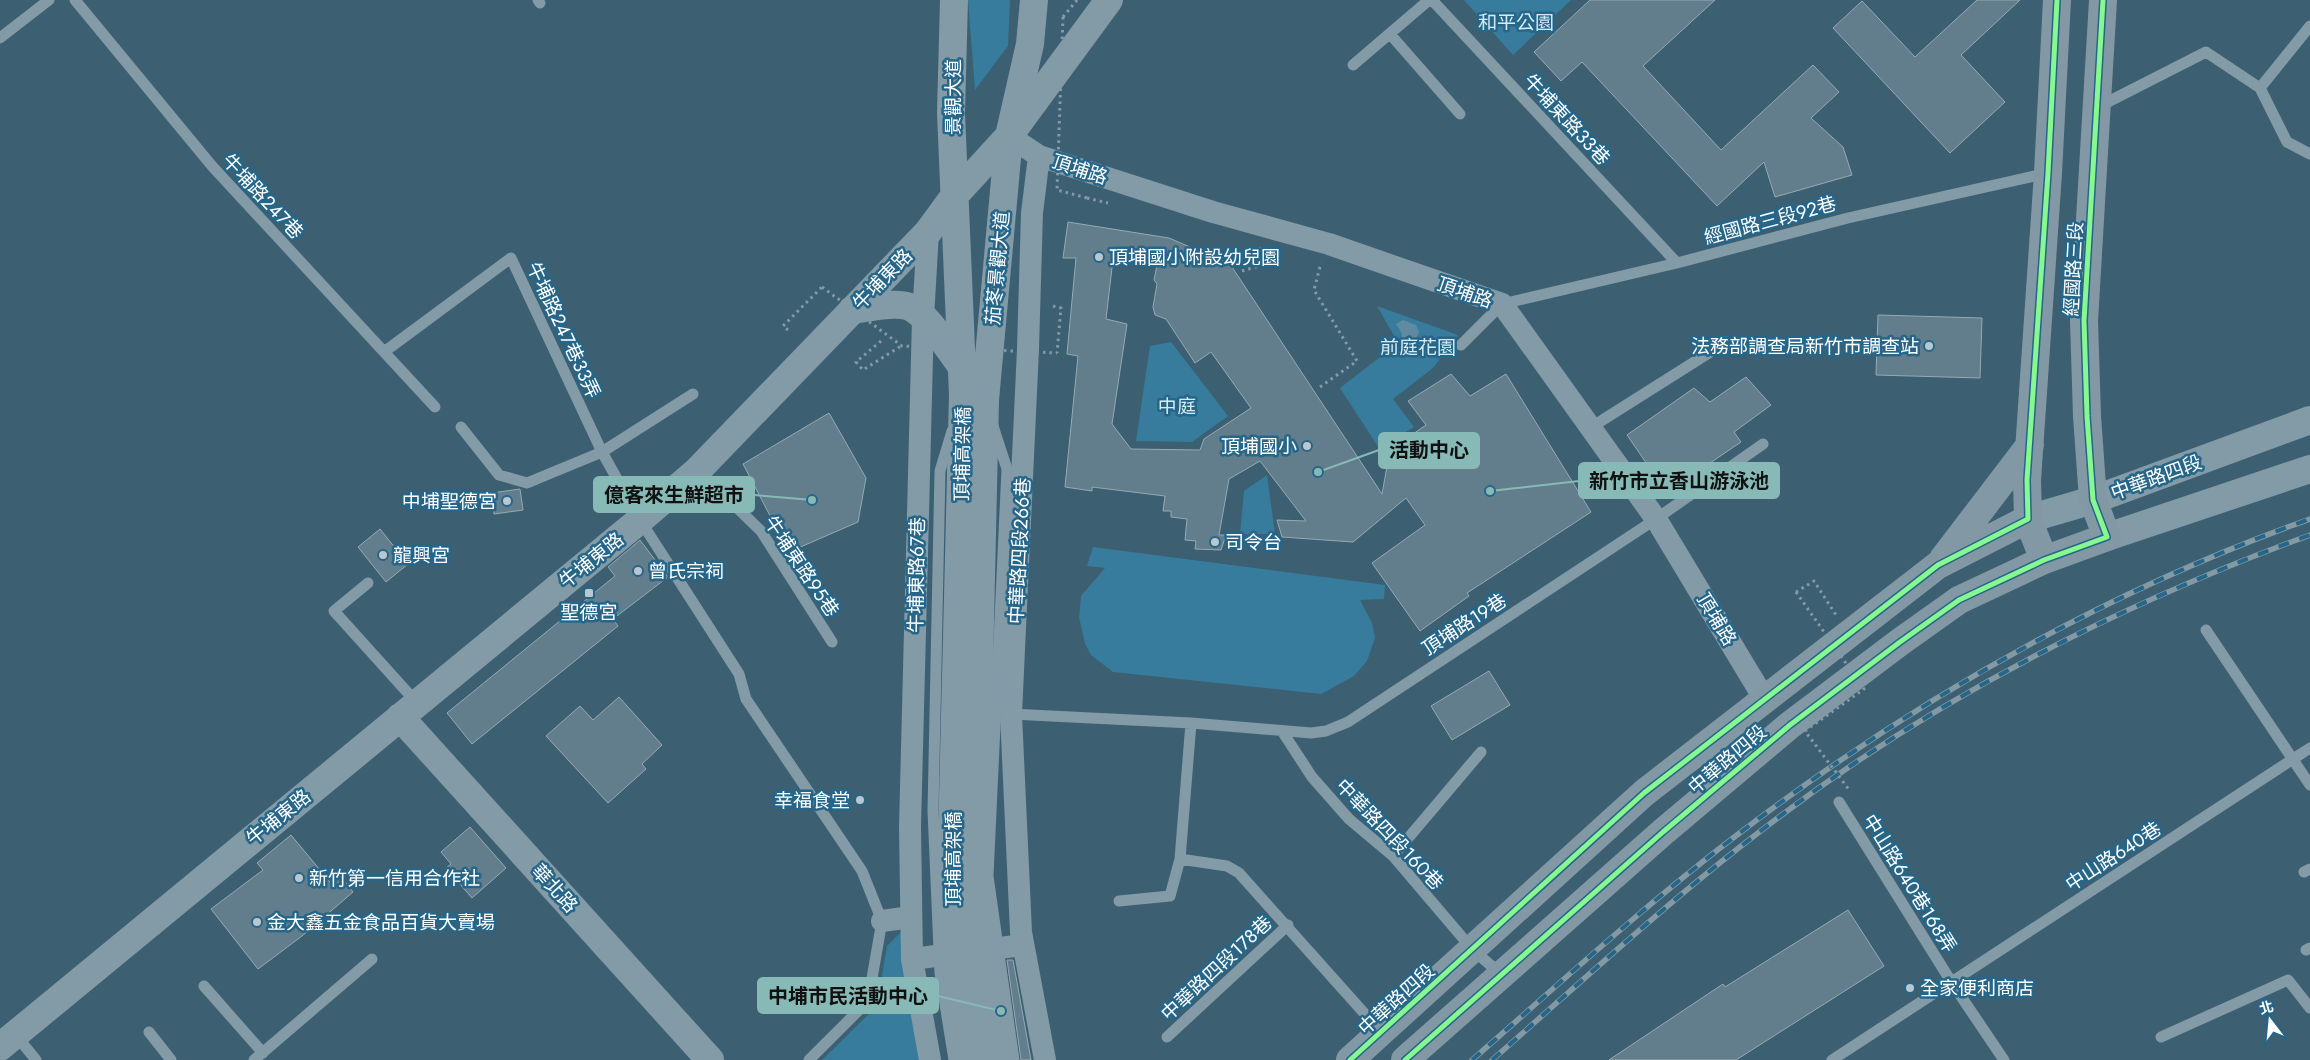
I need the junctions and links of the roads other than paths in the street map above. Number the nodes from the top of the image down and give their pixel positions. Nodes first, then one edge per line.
1 (49, 0) edge
2 (75, 0) edge
3 (954, 0) edge
4 (1034, 0) edge
5 (1109, 0) edge
6 (1431, 0) edge
7 (2057, 0) edge
8 (2103, 0) edge
9 (2310, 26) edge
10 (1390, 34) junction
11 (0, 38) edge
12 (1353, 65) dead end
13 (2260, 88) junction
14 (2098, 106) junction
15 (1460, 114) dead end
16 (1009, 136) junction
17 (2310, 154) edge
18 (1039, 156) junction
19 (2048, 173) junction
20 (955, 194) junction
21 (928, 232) junction
22 (1677, 263) junction
23 (1502, 304) junction
24 (852, 310) junction
25 (923, 318) junction
26 (1726, 342) dead end
27 (1461, 345) dead end
28 (384, 352) junction
29 (971, 388) junction
30 (693, 394) dead end
31 (434, 407) dead end
32 (2310, 420) edge
33 (461, 427) dead end
34 (1590, 428) junction
35 (1763, 444) dead end
36 (2030, 445) junction
37 (602, 452) junction
38 (2310, 469) edge
39 (698, 470) junction
40 (2093, 500) junction
41 (1656, 519) junction
42 (2028, 519) junction
43 (640, 520) junction
44 (2107, 537) junction
45 (2044, 560) junction
46 (1938, 566) junction
47 (368, 583) dead end
48 (2206, 630) dead end
49 (832, 642) dead end
50 (1765, 700) junction
51 (408, 710) junction
52 (1011, 714) junction
53 (1191, 723) junction
54 (1282, 732) junction
55 (2310, 748) edge
56 (1481, 752) dead end
57 (2293, 759) junction
58 (2310, 785) edge
59 (1839, 802) dead end
60 (1393, 856) junction
61 (1180, 859) junction
62 (1119, 901) dead end
63 (911, 918) junction
64 (882, 921) junction
65 (1288, 926) junction
66 (1023, 945) junction
67 (1473, 950) junction
68 (372, 958) dead end
69 (912, 959) junction
70 (1502, 975) junction
71 (1952, 983) junction
72 (204, 986) dead end
73 (2310, 1008) edge
74 (149, 1032) dead end
75 (1381, 1032) junction
76 (1167, 1037) dead end
77 (2161, 1037) dead end
78 (7, 1040) edge
79 (258, 1056) edge
80 (36, 1060) edge
81 (172, 1060) edge
82 (710, 1060) edge
83 (809, 1060) edge
84 (930, 1060) edge
85 (954, 1060) edge
86 (972, 1060) edge
87 (998, 1060) edge
88 (1014, 1060) edge
89 (1045, 1060) edge
90 (1350, 1060) edge
91 (1404, 1060) edge
92 (1832, 1060) edge
93 (2004, 1060) edge

1 - 11 lane
2 - 28 lane, 牛埔路247巷
3 - 20 street, 景觀大道
4 - 16 street
5 - 16 street, 牛埔東路
6 - 10 lane
6 - 22 lane, 牛埔東路33巷
7 - 19 main road, 經國路三段
8 - 14 main road, 經國路三段
9 - 13 lane
10 - 12 lane
10 - 15 lane
13 - 14 lane
13 - 17 lane
14 - 40 main road, 經國路三段
16 - 18 street, 頂埔路
16 - 20 street, 牛埔東路
16 - 29 street, 茄苳景觀大道
18 - 23 street, 頂埔路
18 - 52 street, 中華路四段266巷
19 - 22 lane, 經國路三段92巷
19 - 36 main road, 經國路三段
20 - 21 street, 牛埔東路
20 - 29 street, 茄苳景觀大道
21 - 24 street, 牛埔東路
21 - 25 street, 牛埔東路67巷
22 - 23 lane, 經國路三段92巷
23 - 27 lane
23 - 34 street, 頂埔路
24 - 25 street
24 - 39 street, 牛埔東路
25 - 29 street
25 - 63 street, 牛埔東路67巷
26 - 34 lane
28 - 31 lane, 牛埔路247巷
28 - 37 lane, 牛埔路247巷33弄
29 - 85 lane, 頂埔高架橋, bridge
29 - 86 street, 頂埔高架橋, bridge
29 - 87 street, 頂埔高架橋, bridge
29 - 88 lane, 頂埔高架橋, bridge
30 - 37 lane
32 - 40 street, 中華路四段
33 - 37 lane
34 - 41 street, 頂埔路
35 - 41 lane, 頂埔路19巷
36 - 42 main road, 經國路三段
36 - 46 main road
37 - 43 lane
38 - 44 street, 中華路四段
39 - 43 street, 牛埔東路
39 - 49 lane, 牛埔東路95巷
40 - 42 street, 中華路四段
40 - 44 main road, 經國路三段
41 - 50 street, 頂埔路
41 - 54 lane, 頂埔路19巷
42 - 45 main road, 經國路三段
42 - 46 main road, 中華路四段
43 - 51 street, 牛埔東路
43 - 64 lane
44 - 45 main road, 中華路四段
45 - 70 main road, 中華路四段
46 - 50 main road, 中華路四段
47 - 51 lane
48 - 57 lane
50 - 67 main road, 中華路四段
51 - 78 street, 牛埔東路
51 - 82 street, 華北路
52 - 53 lane, 頂埔路19巷
52 - 66 street, 中華路四段266巷
53 - 54 lane, 頂埔路19巷
53 - 61 lane
54 - 60 lane, 中華路四段160巷
55 - 57 lane, 中山路640巷
56 - 60 lane
57 - 58 lane
57 - 71 lane, 中山路640巷
59 - 71 lane, 中山路640巷168弄
60 - 67 lane, 中華路四段160巷
61 - 62 lane
61 - 65 lane, 中華路四段178巷
63 - 64 street
63 - 69 street
64 - 83 lane
65 - 75 lane, 中華路四段178巷
65 - 76 lane, 中華路四段178巷
66 - 69 street
66 - 89 street, 中華路四段266巷
67 - 70 lane, 中華路四段160巷
67 - 75 main road, 中華路四段
68 - 79 lane
69 - 84 street
70 - 91 main road, 中華路四段
71 - 92 lane, 中山路640巷
71 - 93 lane
72 - 79 lane
73 - 77 lane
74 - 81 lane
75 - 90 main road, 中華路四段
78 - 80 lane

